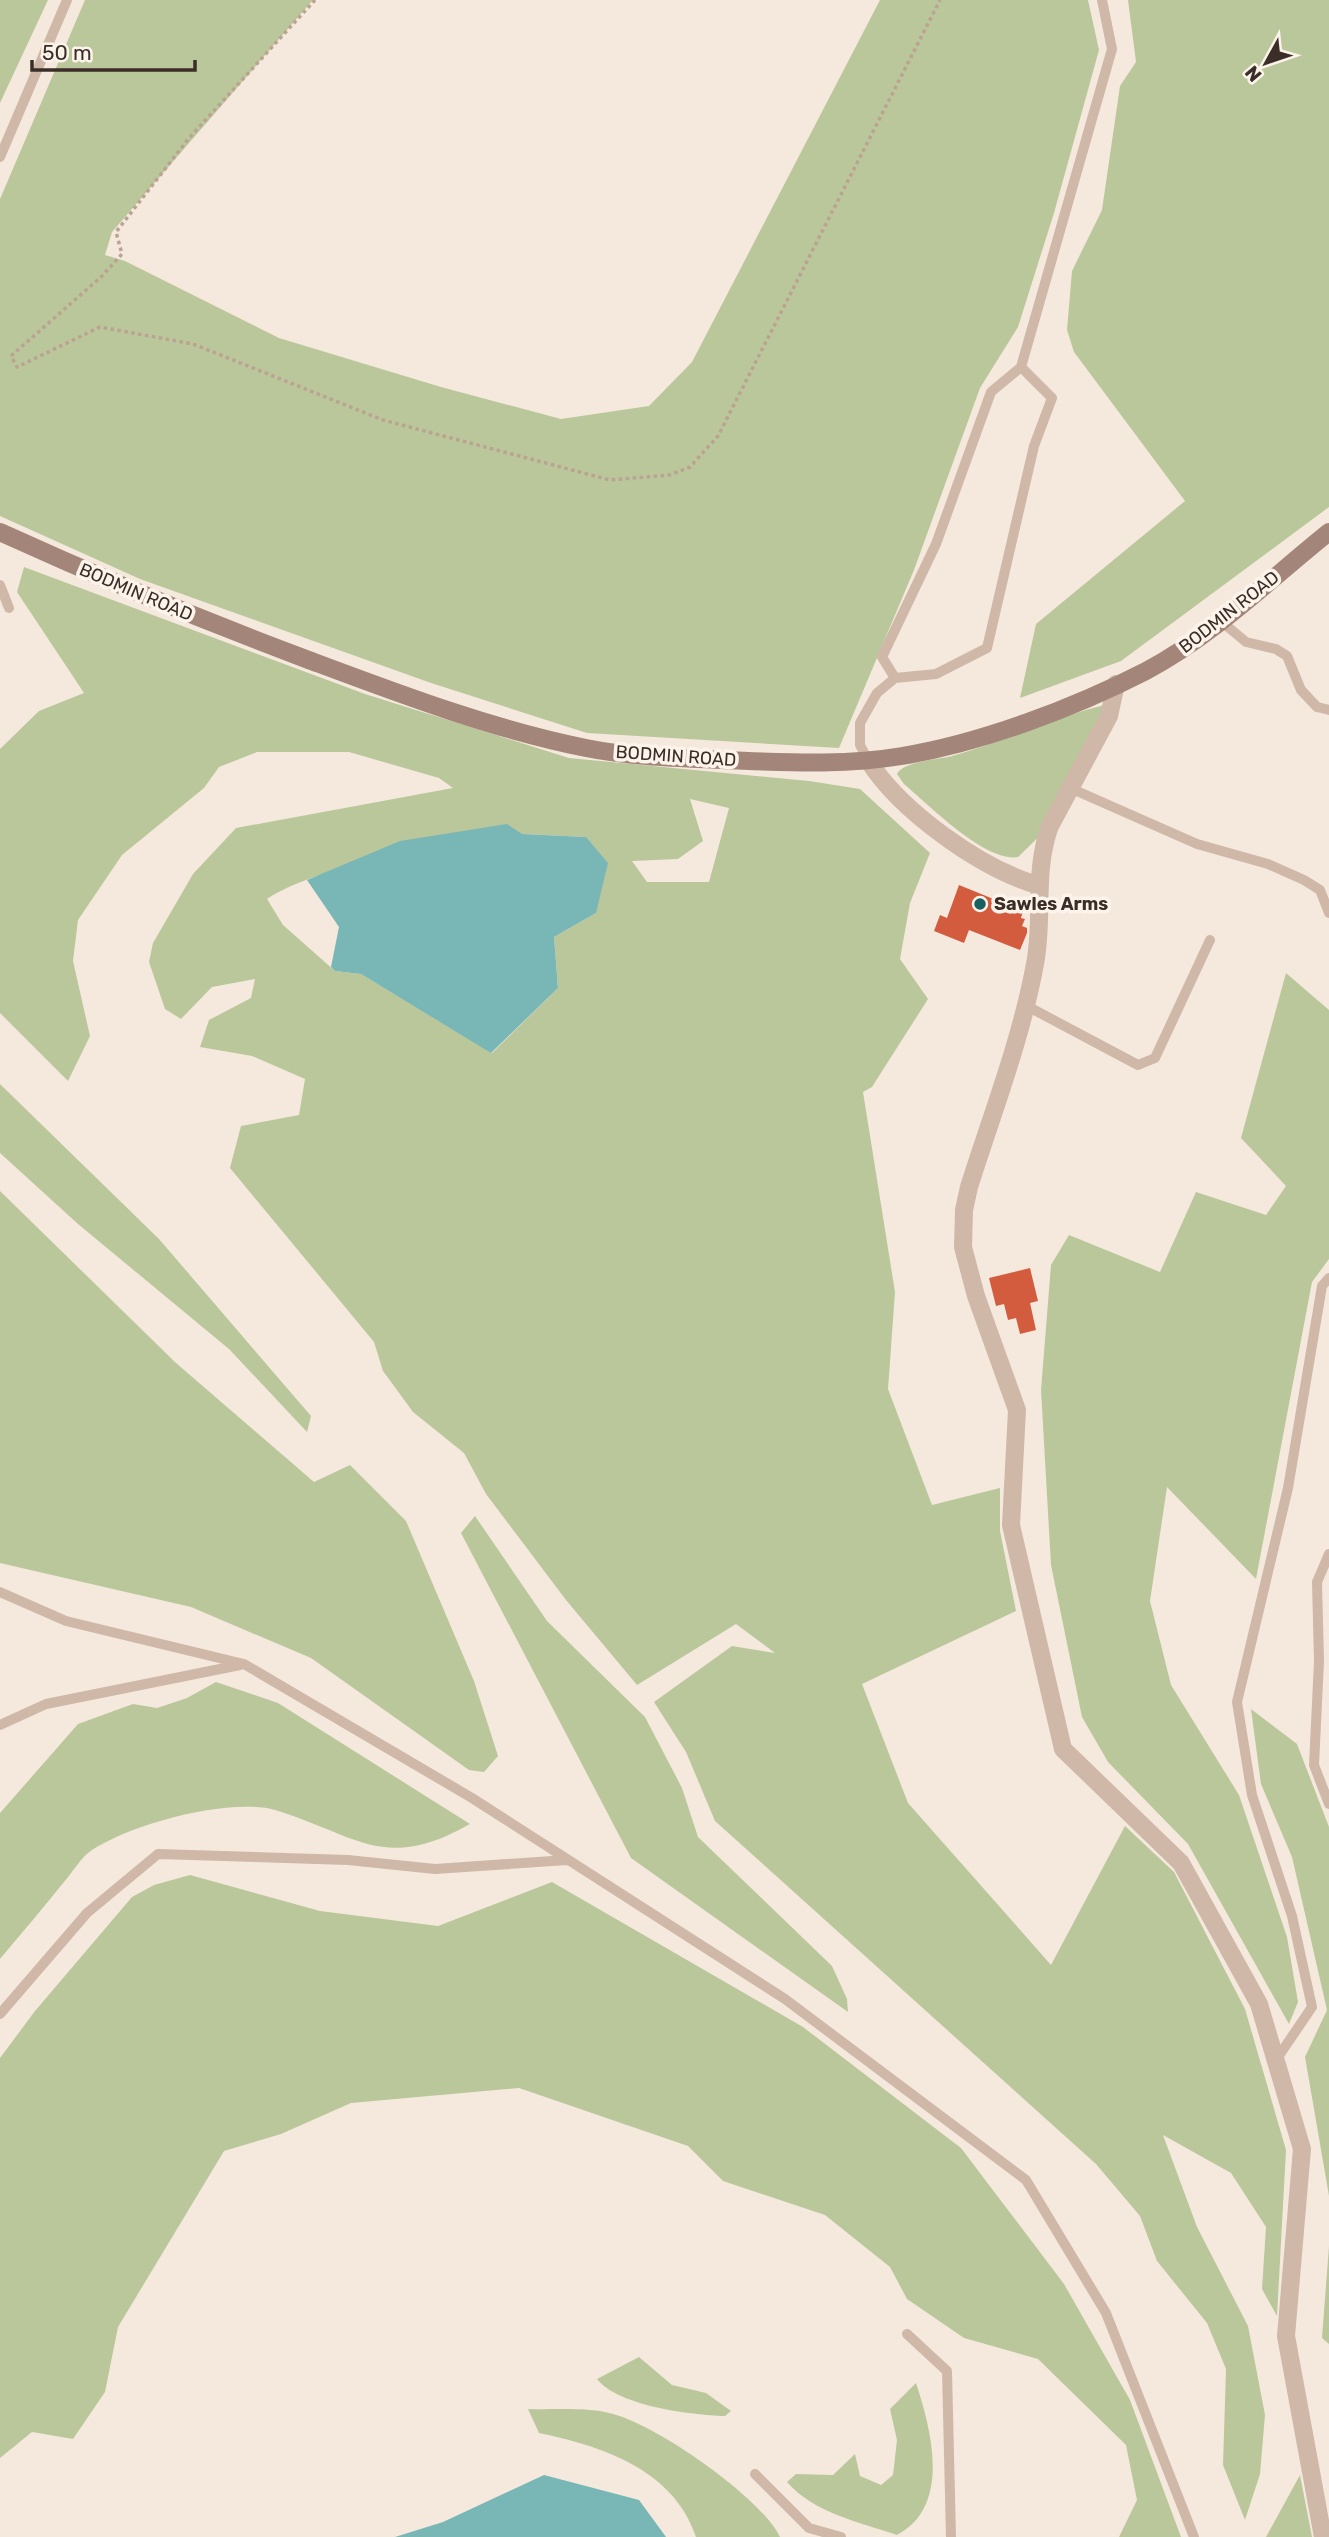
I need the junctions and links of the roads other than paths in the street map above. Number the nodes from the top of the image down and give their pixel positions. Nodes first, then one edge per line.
1 (66, 0) edge
2 (1102, 0) edge
3 (0, 157) edge
4 (1021, 367) junction
5 (0, 532) edge
6 (1329, 532) edge
7 (0, 585) edge
8 (9, 608) dead end
9 (1222, 622) junction
10 (895, 678) junction
11 (1116, 684) junction
12 (1329, 710) edge
13 (868, 760) junction
14 (1070, 788) junction
15 (1038, 885) junction
16 (1329, 914) edge
17 (1210, 940) dead end
18 (1026, 1004) junction
19 (1329, 1278) edge
20 (1329, 1554) edge
21 (0, 1591) edge
22 (244, 1664) junction
23 (1329, 1703) edge
24 (1317, 1708) junction
25 (0, 1725) edge
26 (1329, 1804) edge
27 (567, 1860) junction
28 (0, 2014) edge
29 (1276, 2061) junction
30 (907, 2334) dead end
31 (755, 2474) dead end
32 (841, 2537) edge
33 (951, 2537) edge
34 (1194, 2537) edge
35 (1323, 2537) edge

1 - 3 lane
2 - 4 lane
4 - 10 lane
4 - 10 lane
5 - 13 main road, BODMIN ROAD
6 - 9 main road, BODMIN ROAD
7 - 8 lane
9 - 11 main road, BODMIN ROAD
9 - 12 lane
10 - 13 lane
11 - 13 main road, BODMIN ROAD
11 - 14 street
13 - 15 street
14 - 15 street
14 - 16 lane
15 - 18 street
17 - 18 lane
18 - 29 street
19 - 29 lane
20 - 24 lane
21 - 22 lane
22 - 25 lane
22 - 27 lane
23 - 24 lane
24 - 26 lane
27 - 28 lane
27 - 34 lane
29 - 35 street
30 - 33 lane
31 - 32 lane

